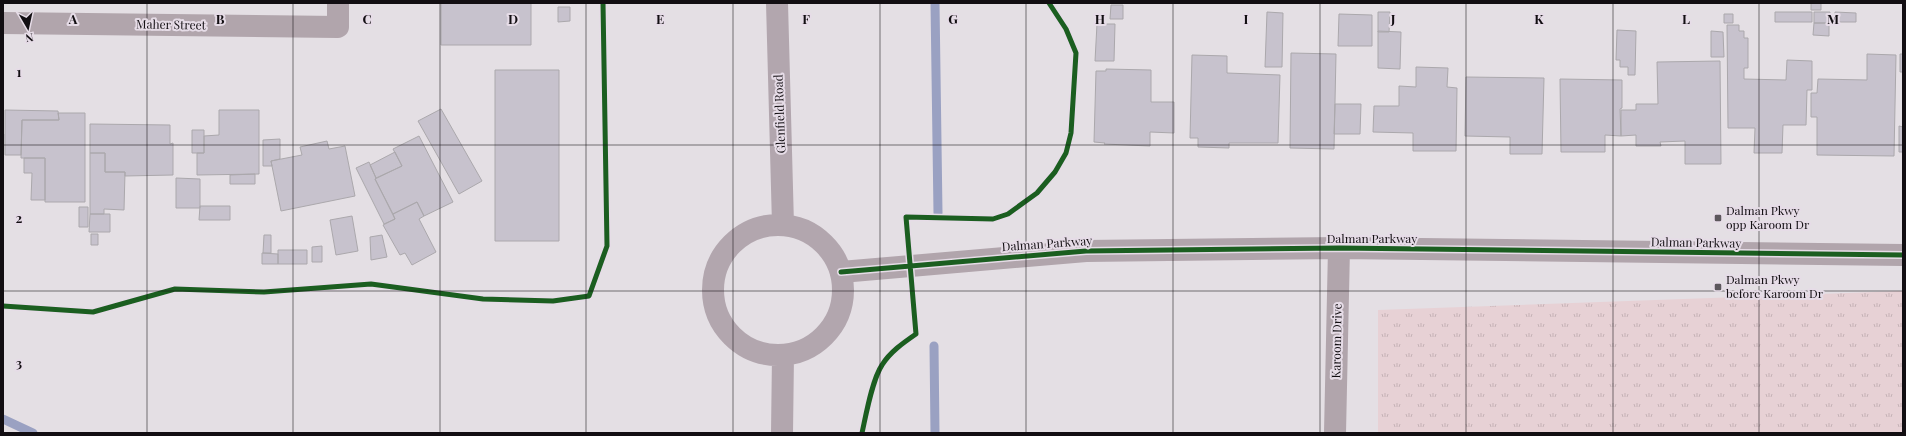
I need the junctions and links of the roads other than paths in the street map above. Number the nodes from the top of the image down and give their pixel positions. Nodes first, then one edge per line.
1 (338, 3) edge
2 (776, 3) edge
3 (3, 23) edge
4 (783, 225) junction
5 (1339, 248) junction
6 (1903, 255) edge
7 (841, 272) junction
8 (783, 355) junction
9 (782, 433) edge
10 (1335, 433) edge

1 - 3 street, Maher Street
2 - 4 main road, Glenfield Road
4 - 7 main road
4 - 8 main road
5 - 6 street, Dalman Parkway
5 - 7 street, Dalman Parkway
5 - 10 street, Karoom Drive
7 - 8 main road
8 - 9 main road

